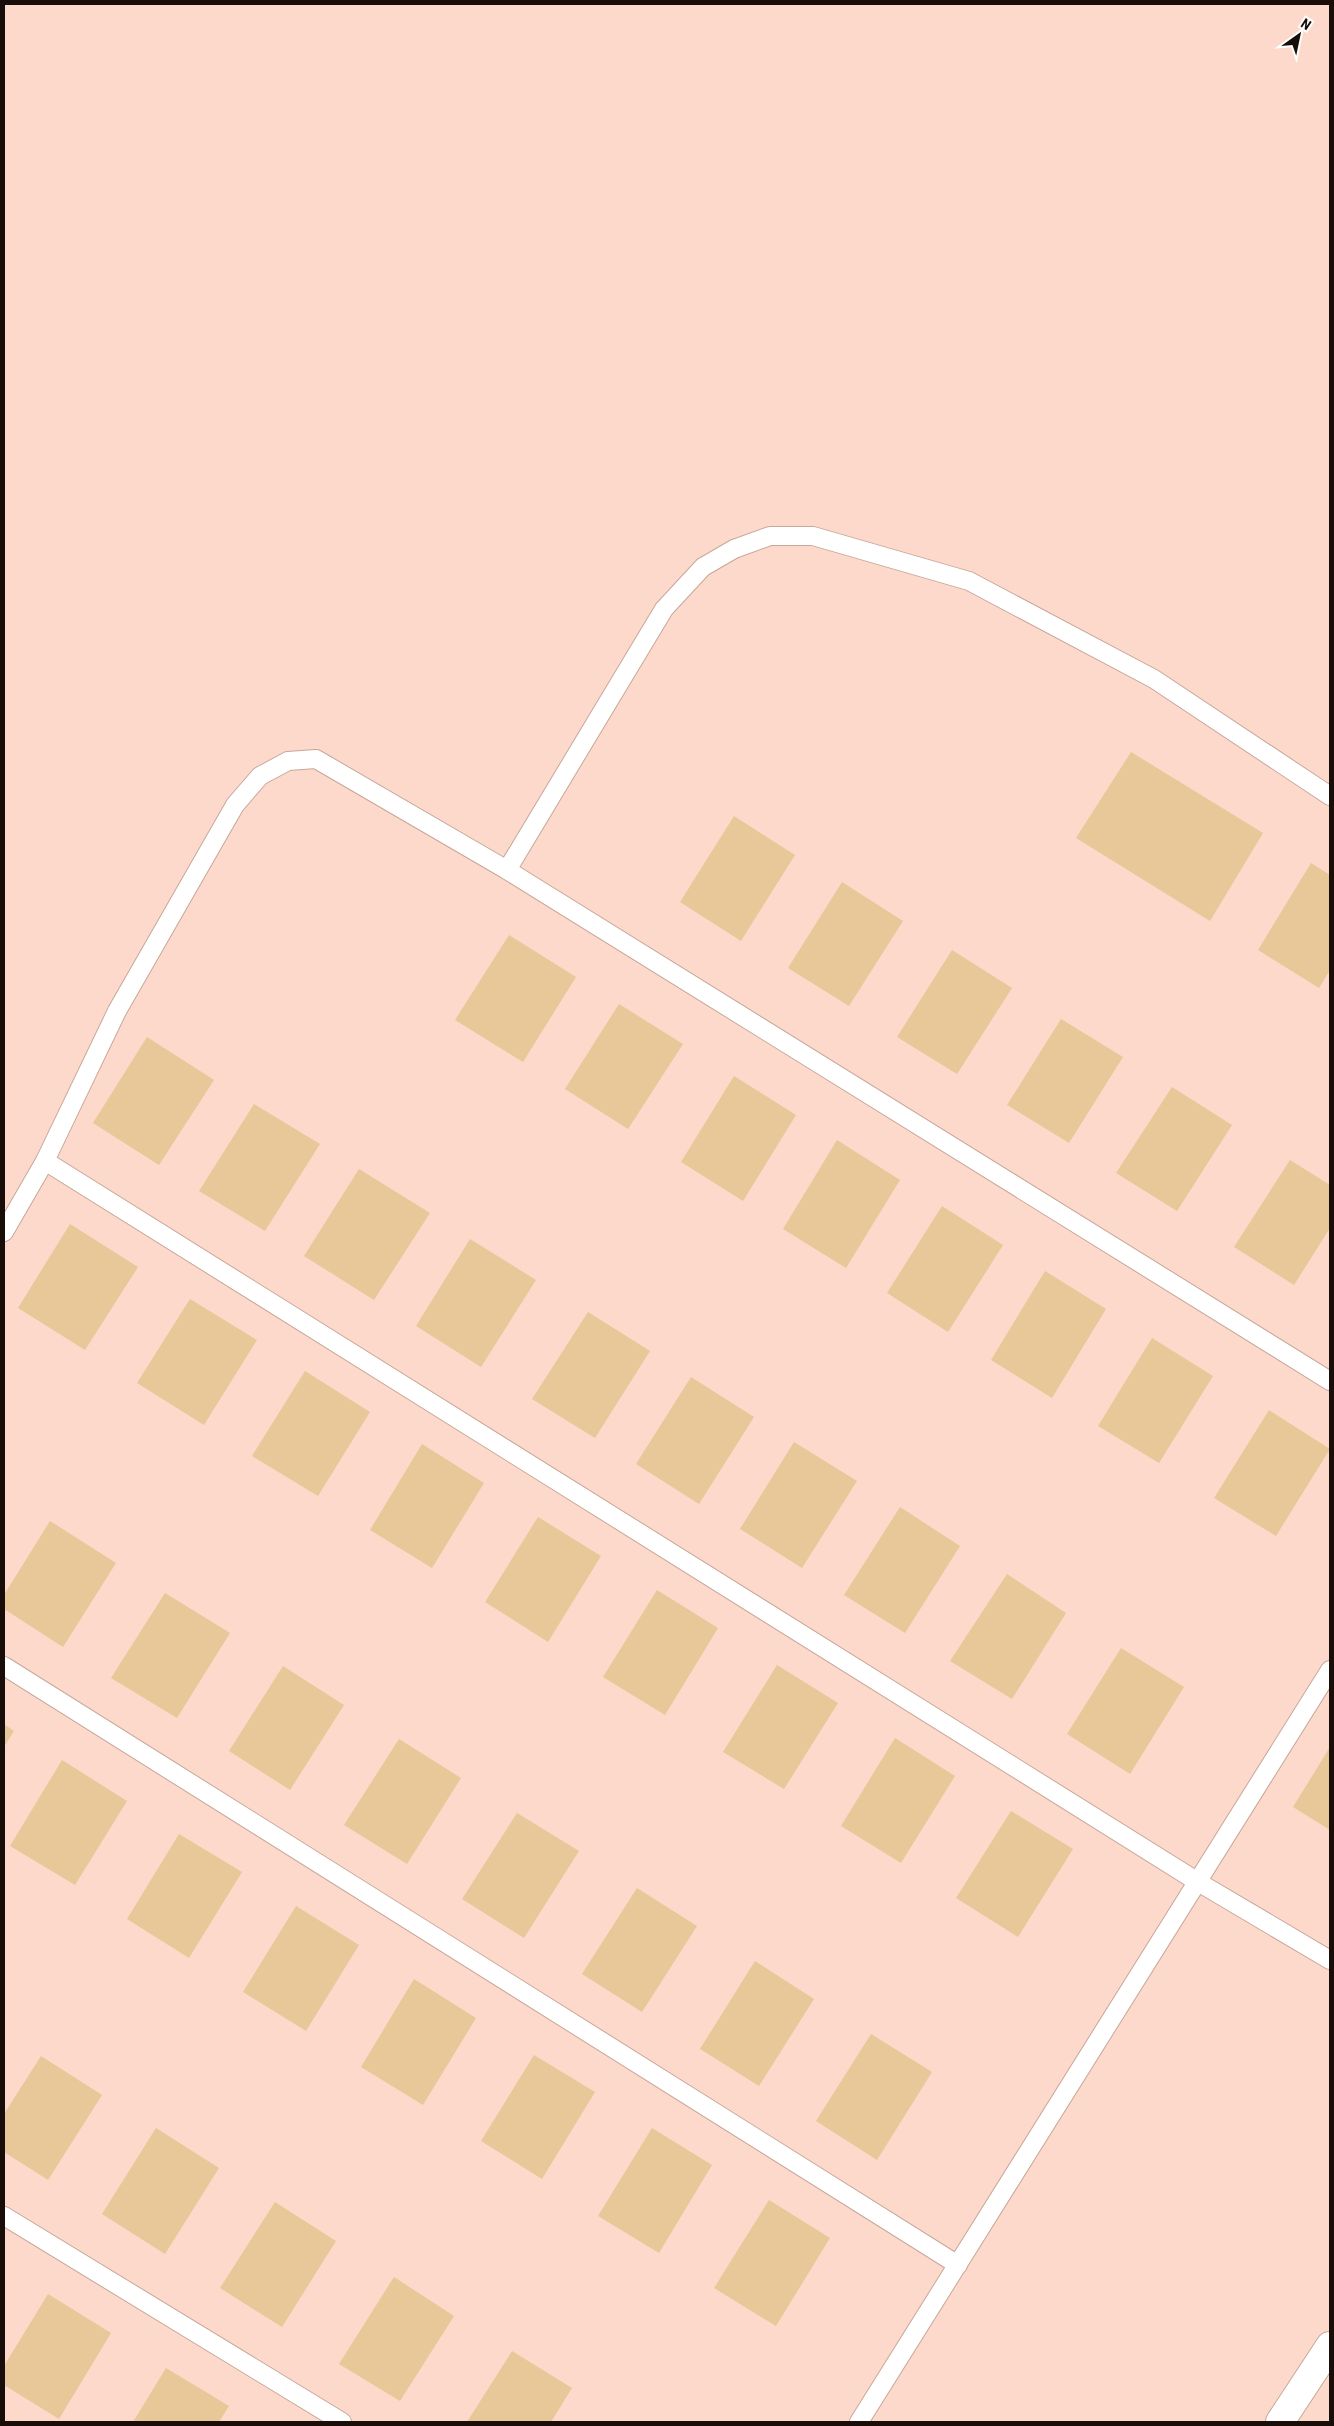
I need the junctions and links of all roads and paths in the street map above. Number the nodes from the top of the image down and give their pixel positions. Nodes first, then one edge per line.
1 (1330, 796) edge
2 (507, 870) junction
3 (45, 1162) junction
4 (4, 1232) edge
5 (1330, 1381) edge
6 (4, 1666) edge
7 (1330, 1670) edge
8 (1198, 1882) junction
9 (1330, 1960) edge
10 (4, 2216) edge
11 (958, 2265) junction
12 (1330, 2346) edge
13 (342, 2422) edge
14 (859, 2422) edge
15 (1280, 2422) edge

1 - 2 lane
2 - 3 lane
2 - 5 lane
3 - 4 lane
3 - 8 lane
6 - 11 lane
7 - 8 lane
8 - 9 lane
8 - 11 lane
10 - 13 lane
11 - 14 lane
12 - 15 street

